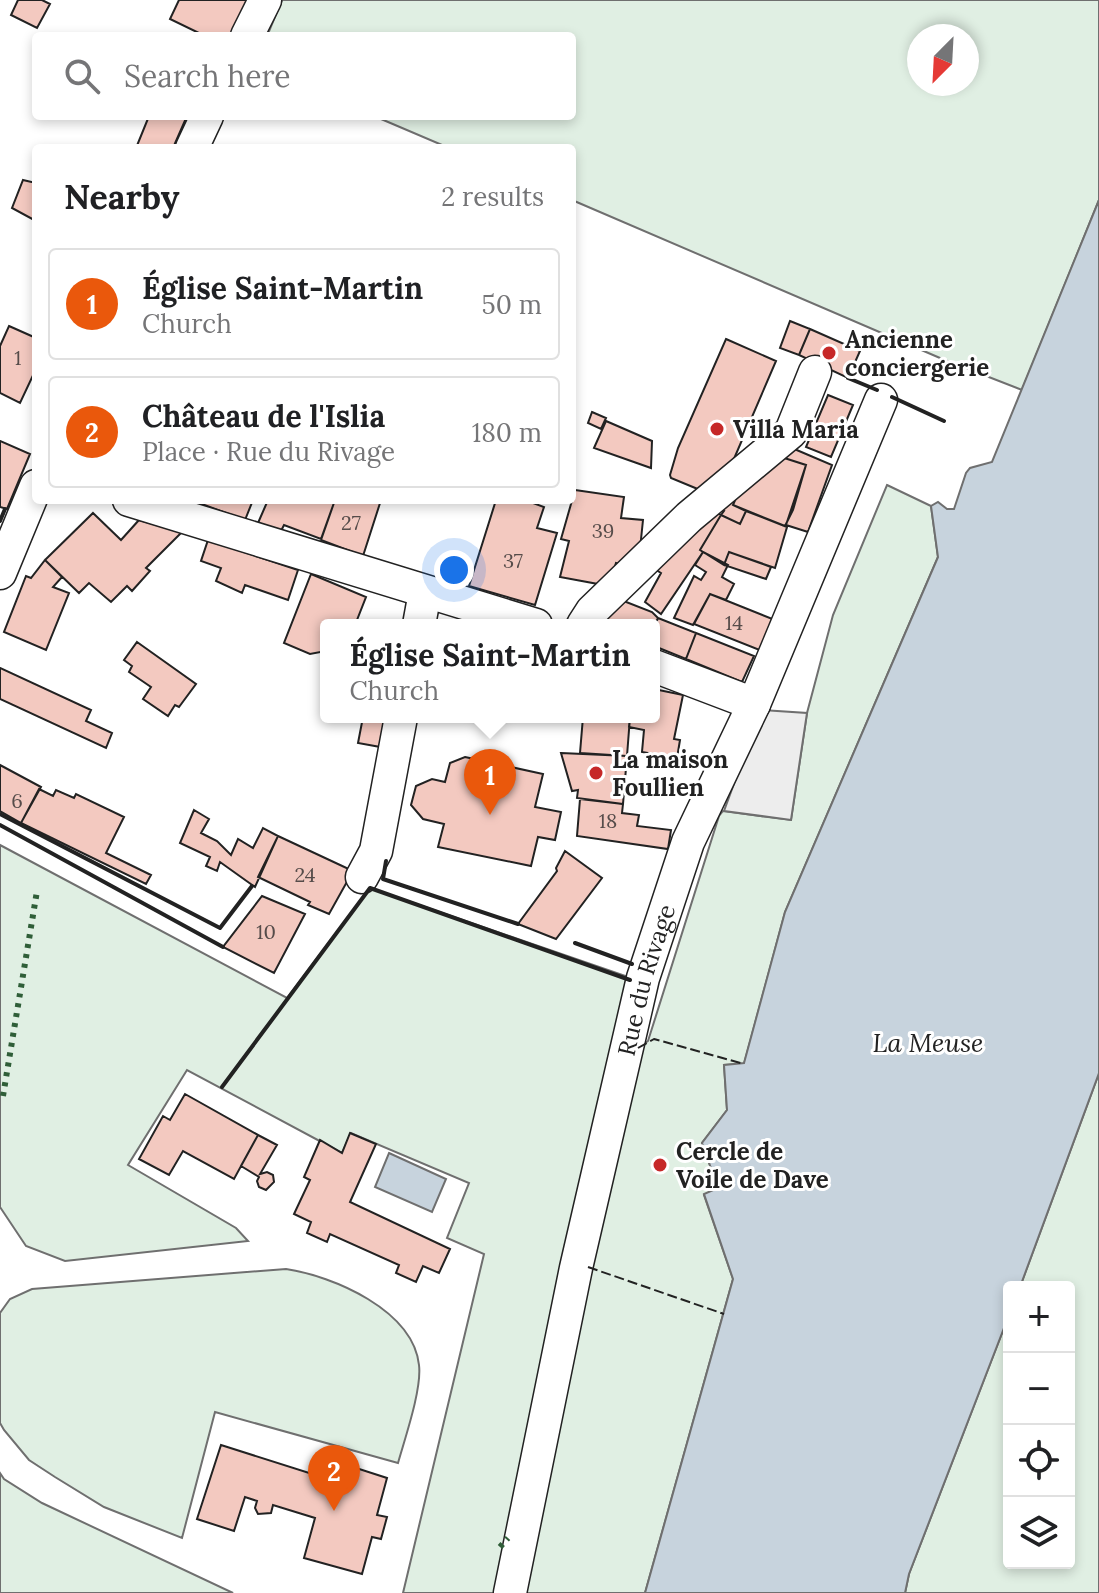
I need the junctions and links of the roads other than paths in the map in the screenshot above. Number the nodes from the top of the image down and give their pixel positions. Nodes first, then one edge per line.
1 (265, 0) edge
2 (249, 32) edge
3 (205, 120) edge
4 (194, 144) edge
5 (815, 372) dead end
6 (881, 400) dead end
7 (32, 496) edge
8 (142, 504) edge
9 (0, 573) edge
10 (425, 592) junction
11 (420, 619) edge
12 (516, 619) edge
13 (587, 619) edge
14 (660, 668) edge
15 (754, 704) junction
16 (400, 723) edge
17 (362, 877) dead end
18 (510, 1593) edge

1 - 2 street
3 - 4 street
5 - 13 street
6 - 15 street, Rue du Rivage
7 - 9 street
8 - 10 street
10 - 11 street
10 - 12 street
14 - 15 street
15 - 18 street, Rue du Rivage
16 - 17 street

